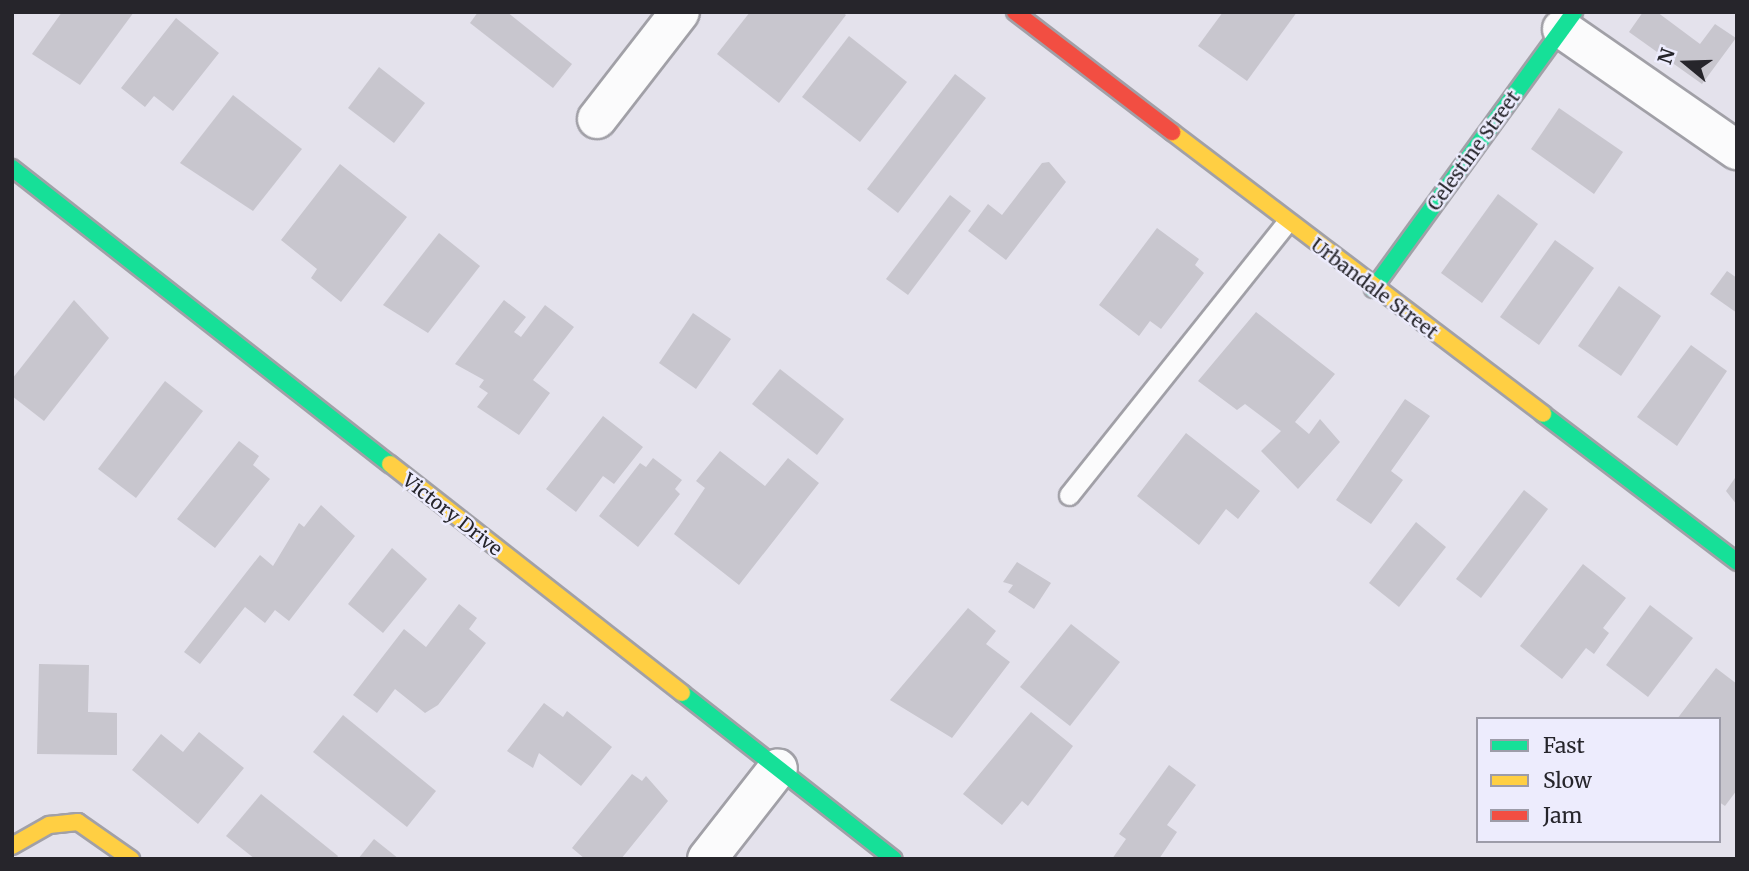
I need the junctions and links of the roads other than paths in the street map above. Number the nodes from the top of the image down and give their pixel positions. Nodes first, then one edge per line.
1 (680, 12) edge
2 (1015, 12) edge
3 (1568, 21) edge
4 (597, 119) dead end
5 (1737, 150) edge
6 (12, 168) edge
7 (1287, 222) junction
8 (1373, 289) junction
9 (1069, 495) dead end
10 (1737, 562) edge
11 (778, 768) junction
12 (12, 846) edge
13 (131, 859) edge
14 (707, 859) edge
15 (894, 859) edge

1 - 4 street
2 - 7 street, Urbandale Street
3 - 5 street
3 - 8 street, Celestine Street
6 - 11 street, Victory Drive
7 - 8 street, Urbandale Street
7 - 9 lane
8 - 10 street, Urbandale Street
11 - 14 street
11 - 15 street, Victory Drive
12 - 13 street

